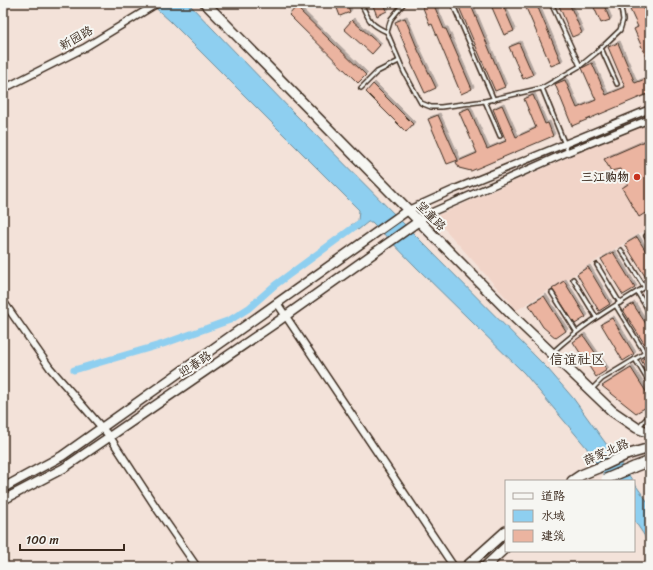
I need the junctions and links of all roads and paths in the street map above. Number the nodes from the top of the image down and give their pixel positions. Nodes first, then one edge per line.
1 (205, 3) edge
2 (361, 3) edge
3 (404, 3) edge
4 (551, 3) edge
5 (620, 3) edge
6 (156, 4) edge
7 (454, 7) dead end
8 (387, 32) junction
9 (601, 48) junction
10 (399, 62) junction
11 (580, 66) junction
12 (617, 84) dead end
13 (361, 88) dead end
14 (542, 88) junction
15 (3, 89) edge
16 (494, 100) junction
17 (485, 101) junction
18 (650, 109) edge
19 (650, 118) edge
20 (500, 136) dead end
21 (565, 144) junction
22 (568, 152) junction
23 (408, 210) junction
24 (419, 222) junction
25 (646, 236) dead end
26 (650, 242) edge
27 (621, 250) dead end
28 (597, 265) dead end
29 (573, 279) dead end
30 (650, 284) edge
31 (645, 288) junction
32 (552, 292) dead end
33 (637, 292) junction
34 (3, 301) edge
35 (277, 303) junction
36 (620, 303) junction
37 (616, 306) junction
38 (650, 313) edge
39 (285, 316) junction
40 (596, 318) junction
41 (576, 331) junction
42 (650, 350) edge
43 (551, 353) junction
44 (645, 353) junction
45 (635, 359) junction
46 (650, 384) edge
47 (590, 390) junction
48 (650, 415) edge
49 (101, 428) junction
50 (637, 428) junction
51 (650, 433) edge
52 (110, 437) junction
53 (650, 448) edge
54 (650, 461) edge
55 (574, 480) edge
56 (605, 480) edge
57 (3, 488) edge
58 (3, 500) edge
59 (505, 532) edge
60 (505, 548) edge
61 (197, 567) edge
62 (454, 567) edge
63 (466, 567) edge
64 (485, 567) edge

1 - 23 main road, 望童路
2 - 8 lane
3 - 8 lane
4 - 11 lane
5 - 9 lane
6 - 15 street, 新园路
7 - 16 lane
8 - 10 lane
9 - 11 lane
9 - 12 lane
10 - 13 lane
10 - 17 lane
11 - 14 lane
14 - 16 lane
14 - 21 lane
16 - 17 lane
17 - 20 lane
18 - 21 street
19 - 22 street
21 - 22 lane
21 - 23 street
22 - 24 street
23 - 24 main road, 望童路
23 - 35 street, 迎春路
24 - 39 street, 迎春路
24 - 43 main road, 望童路
25 - 26 lane
27 - 31 lane
28 - 36 lane
29 - 40 lane
30 - 31 lane
31 - 33 lane
32 - 41 lane
33 - 36 lane
33 - 38 lane
34 - 49 street
35 - 39 street
35 - 49 street, 迎春路
36 - 37 lane
37 - 40 lane
37 - 44 lane
39 - 52 street, 迎春路
39 - 62 street
40 - 41 lane
41 - 43 lane
42 - 44 lane
43 - 47 main road, 望童路
44 - 45 lane
45 - 46 lane
45 - 47 lane
47 - 50 main road, 望童路
48 - 50 lane
49 - 52 street
49 - 57 street, 迎春路
50 - 51 main road, 望童路
52 - 58 street, 迎春路
52 - 61 street
53 - 55 main road, 薛家北路, bridge
54 - 56 main road, 薛家北路, bridge
59 - 63 main road
60 - 64 main road

